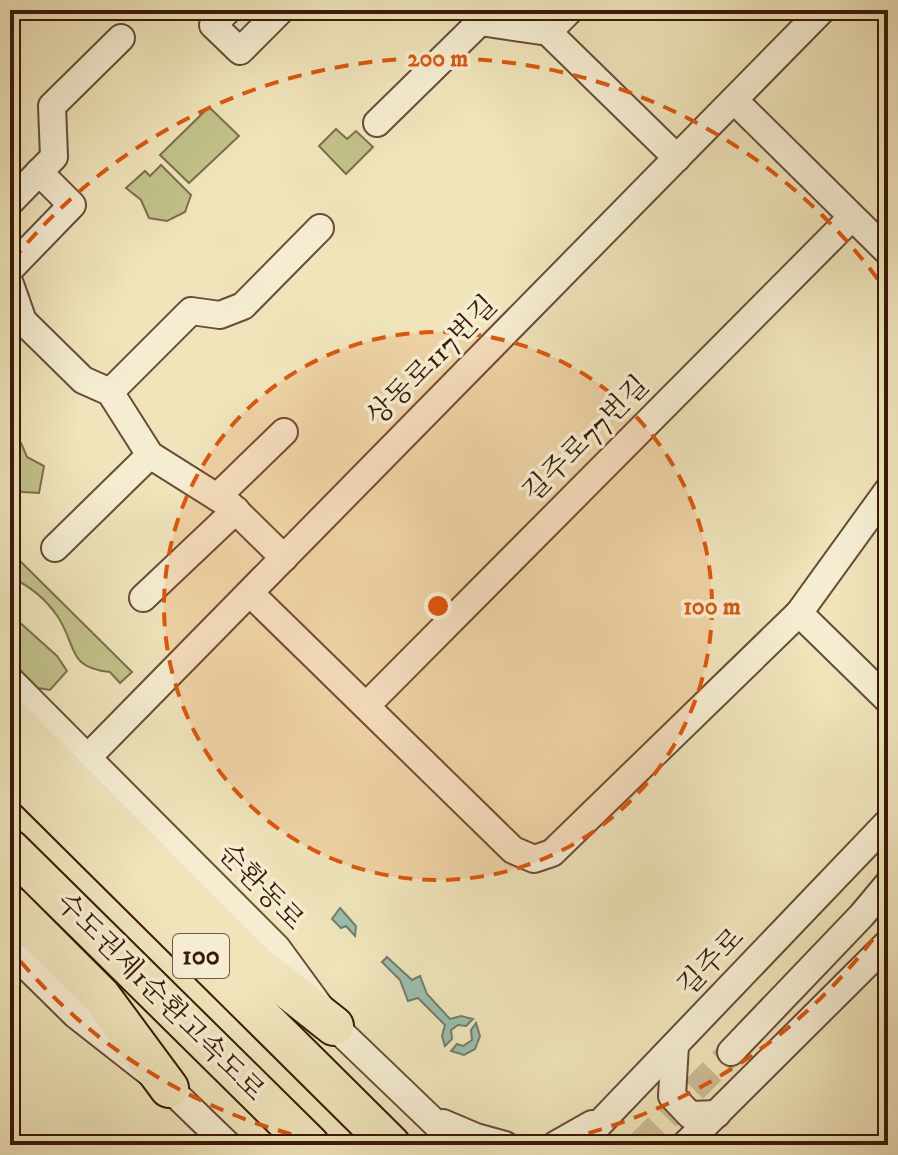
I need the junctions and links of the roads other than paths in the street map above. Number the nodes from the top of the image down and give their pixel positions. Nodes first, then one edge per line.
1 (228, 10) edge
2 (281, 10) edge
3 (570, 10) edge
4 (822, 10) edge
5 (475, 16) edge
6 (548, 32) junction
7 (121, 38) dead end
8 (734, 100) junction
9 (377, 123) dead end
10 (677, 158) junction
11 (39, 172) junction
12 (10, 202) edge
13 (852, 217) junction
14 (320, 228) dead end
15 (888, 252) edge
16 (10, 269) edge
17 (10, 284) edge
18 (110, 392) junction
19 (284, 432) dead end
20 (150, 455) junction
21 (888, 490) edge
22 (226, 504) junction
23 (55, 548) dead end
24 (284, 558) junction
25 (250, 593) junction
26 (143, 598) dead end
27 (799, 613) junction
28 (10, 680) edge
29 (888, 700) edge
30 (366, 706) junction
31 (10, 718) edge
32 (88, 757) junction
33 (10, 767) edge
34 (888, 822) edge
35 (10, 849) edge
36 (888, 884) edge
37 (10, 905) edge
38 (888, 943) edge
39 (10, 950) edge
40 (334, 1026) junction
41 (675, 1045) junction
42 (731, 1052) tunnel mouth
43 (169, 1088) junction
44 (609, 1114) junction
45 (717, 1114) junction
46 (429, 1117) junction
47 (228, 1145) edge
48 (310, 1145) edge
49 (391, 1145) edge
50 (458, 1145) edge
51 (505, 1145) edge
52 (555, 1145) edge
53 (579, 1145) edge
54 (685, 1145) edge

1 - 2 street
3 - 6 street
4 - 8 street, 상동로117번길
5 - 6 street
5 - 9 street
6 - 10 street
7 - 11 street
8 - 10 street, 상동로117번길
8 - 13 street
10 - 24 street, 상동로117번길
11 - 12 street
11 - 16 street
13 - 15 street
13 - 30 street, 길주로77번길
14 - 18 street
17 - 18 street
18 - 20 street
19 - 22 street
20 - 22 street
20 - 23 street
21 - 27 street
22 - 24 street
22 - 26 street
24 - 25 street, 상동로117번길
25 - 30 street
25 - 32 street, 상동로117번길
27 - 29 street
27 - 30 street
28 - 32 street, 순환동로
31 - 40 highway
32 - 40 street, 순환동로
33 - 49 highway, 수도권제1순환고속도로 / 100
34 - 41 street, 길주로
35 - 48 highway, 수도권제1순환고속도로 / 100
36 - 42 street
37 - 43 highway
38 - 45 street
39 - 43 street
40 - 46 street, 순환동로
41 - 44 street, 길주로
41 - 45 street
43 - 47 street
44 - 52 street
44 - 53 street, 길주로
45 - 54 street
46 - 50 street, 순환동로
46 - 51 street

